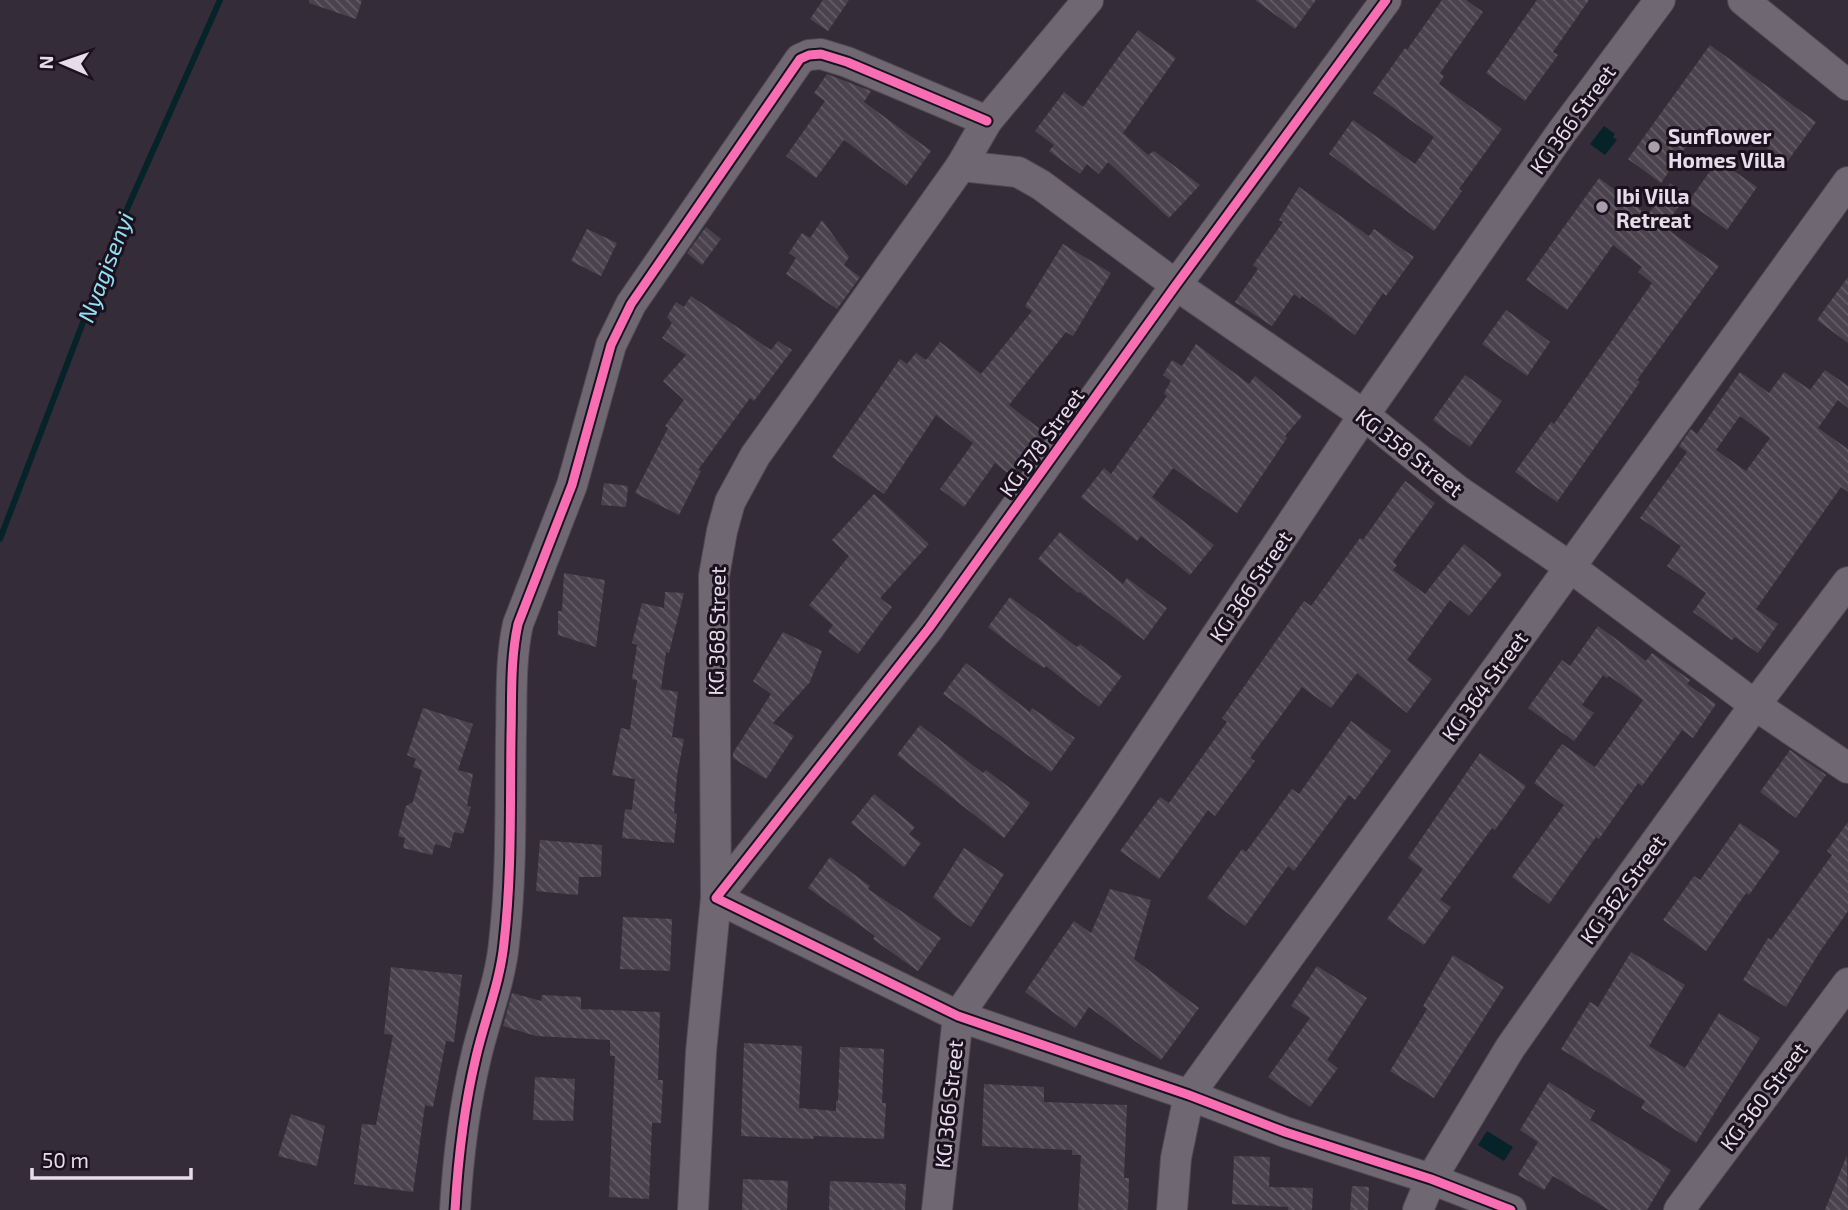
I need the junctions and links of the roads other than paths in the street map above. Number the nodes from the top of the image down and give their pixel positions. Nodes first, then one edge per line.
1 (1088, 0) edge
2 (1386, 0) edge
3 (1660, 0) edge
4 (1743, 0) edge
5 (1848, 85) edge
6 (987, 121) junction
7 (961, 166) junction
8 (1848, 181) edge
9 (1176, 285) junction
10 (1364, 415) junction
11 (1570, 568) junction
12 (1848, 582) edge
13 (1755, 705) junction
14 (1848, 768) edge
15 (716, 898) junction
16 (1848, 983) edge
17 (958, 1016) junction
18 (1189, 1095) junction
19 (1431, 1179) junction
20 (456, 1210) edge
21 (693, 1210) edge
22 (937, 1210) edge
23 (1172, 1210) edge
24 (1418, 1210) edge
25 (1511, 1210) edge
26 (1679, 1210) edge

1 - 6 street, KG 368 Street
2 - 9 street, KG 378 Street
3 - 10 street, KG 366 Street
4 - 5 street
6 - 7 street, KG 368 Street
6 - 20 street
7 - 9 street, KG 358 Street
7 - 15 street, KG 368 Street
8 - 11 street, KG 364 Street
9 - 10 street, KG 358 Street
9 - 15 street, KG 378 Street
10 - 11 street, KG 358 Street
10 - 17 street, KG 366 Street
11 - 13 street, KG 358 Street
11 - 18 street, KG 364 Street
12 - 13 street, KG 362 Street
13 - 14 street, KG 358 Street
13 - 19 street, KG 362 Street
15 - 17 street
15 - 21 street, KG 368 Street
16 - 26 street, KG 360 Street
17 - 18 street
17 - 22 street, KG 366 Street
18 - 19 street
18 - 23 street, KG 364 Street
19 - 24 street, KG 362 Street
19 - 25 street

